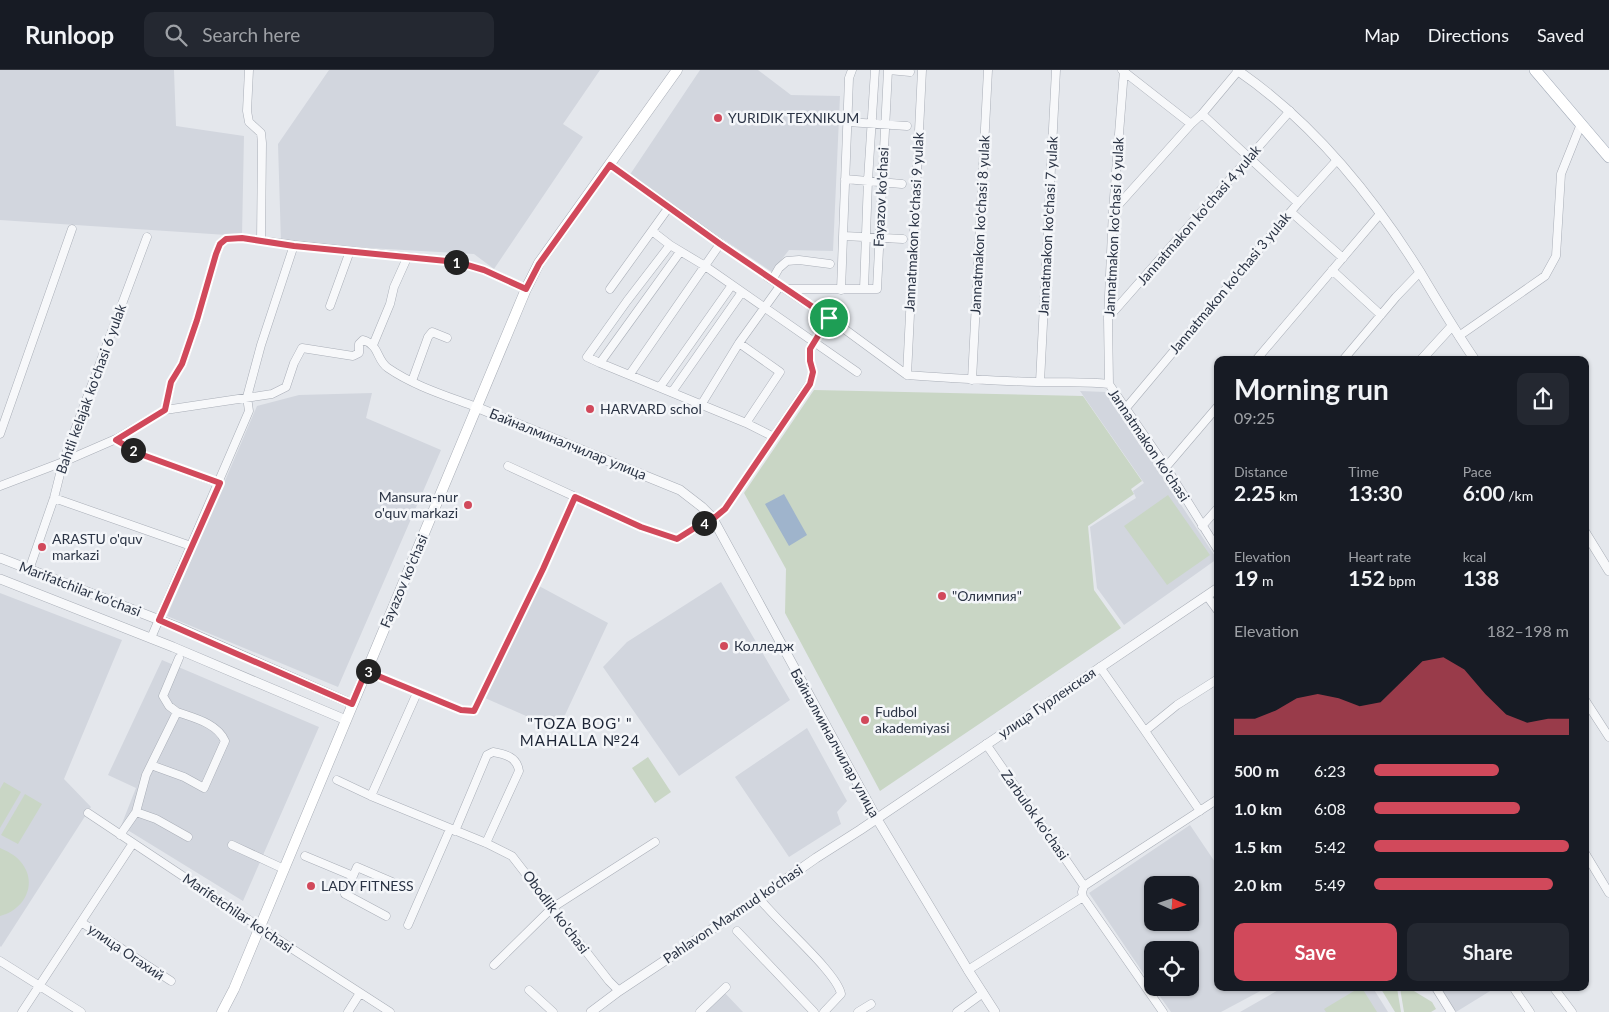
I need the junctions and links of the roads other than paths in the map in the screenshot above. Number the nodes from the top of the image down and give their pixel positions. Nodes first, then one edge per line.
1 (249, 70) edge
2 (677, 70) edge
3 (852, 70) edge
4 (875, 70) edge
5 (888, 70) edge
6 (922, 70) edge
7 (988, 70) edge
8 (1056, 70) edge
9 (1122, 70) edge
10 (1238, 70) edge
11 (1535, 70) edge
12 (910, 72) dead end
13 (1290, 111) junction
14 (1202, 114) junction
15 (848, 122) junction
16 (872, 124) junction
17 (1191, 124) junction
18 (1581, 124) junction
19 (885, 125) junction
20 (907, 126) dead end
21 (1608, 154) edge
22 (1249, 159) junction
23 (1337, 160) junction
24 (610, 165) junction
25 (845, 179) junction
26 (868, 180) junction
27 (882, 181) junction
28 (902, 184) dead end
29 (1298, 203) junction
30 (670, 207) junction
31 (1113, 211) junction
32 (1290, 212) junction
33 (1380, 214) junction
34 (72, 229) dead end
35 (652, 231) junction
36 (844, 236) junction
37 (866, 236) junction
38 (147, 237) dead end
39 (879, 238) junction
40 (903, 239) dead end
41 (261, 241) junction
42 (720, 244) junction
43 (670, 245) junction
44 (294, 246) junction
45 (350, 251) junction
46 (680, 252) junction
47 (408, 258) junction
48 (1343, 258) junction
49 (830, 264) dead end
50 (705, 266) junction
51 (1332, 270) junction
52 (1420, 272) junction
53 (772, 280) junction
54 (732, 285) junction
55 (783, 287) junction
56 (526, 289) junction
57 (610, 289) dead end
58 (864, 289) junction
59 (841, 290) junction
60 (742, 292) junction
61 (330, 306) dead end
62 (764, 307) junction
63 (1381, 315) junction
64 (829, 318) junction
65 (1108, 318) junction
66 (1452, 326) junction
67 (1459, 336) junction
68 (447, 338) dead end
69 (814, 341) junction
70 (739, 343) junction
71 (373, 345) junction
72 (1259, 356) edge
73 (1346, 356) edge
74 (1425, 356) edge
75 (1472, 356) edge
76 (600, 363) junction
77 (857, 372) dead end
78 (630, 374) junction
79 (907, 375) junction
80 (972, 380) junction
81 (412, 381) junction
82 (1040, 382) junction
83 (1109, 384) junction
84 (660, 387) junction
85 (672, 392) junction
86 (247, 397) junction
87 (701, 405) junction
88 (476, 407) junction
89 (1126, 408) junction
90 (165, 410) junction
91 (1214, 411) edge
92 (746, 423) junction
93 (0, 434) edge
94 (774, 437) junction
95 (116, 440) junction
96 (63, 462) junction
97 (508, 466) dead end
98 (1166, 467) junction
99 (220, 483) junction
100 (0, 486) edge
101 (575, 497) junction
102 (54, 498) junction
103 (1214, 512) edge
104 (712, 518) junction
105 (1202, 526) junction
106 (1589, 538) edge
107 (1214, 544) edge
108 (190, 546) junction
109 (0, 558) edge
110 (29, 570) junction
111 (1609, 571) edge
112 (0, 579) edge
113 (1214, 591) edge
114 (1207, 596) junction
115 (1214, 606) edge
116 (159, 620) junction
117 (151, 638) junction
118 (179, 658) dead end
119 (1100, 667) junction
120 (366, 671) junction
121 (1214, 681) edge
122 (417, 693) junction
123 (352, 704) junction
124 (1589, 706) edge
125 (177, 712) junction
126 (346, 720) junction
127 (1145, 731) junction
128 (1609, 737) edge
129 (986, 744) junction
130 (151, 765) junction
131 (337, 780) dead end
132 (371, 796) junction
133 (1214, 802) edge
134 (1200, 811) junction
135 (88, 812) dead end
136 (136, 812) junction
137 (877, 819) junction
138 (453, 830) junction
139 (120, 835) junction
140 (188, 837) dead end
141 (655, 842) dead end
142 (133, 843) junction
143 (486, 843) junction
144 (232, 845) dead end
145 (305, 856) dead end
146 (1589, 860) edge
147 (284, 869) junction
148 (353, 876) junction
149 (392, 882) dead end
150 (1084, 886) junction
151 (1609, 893) edge
152 (1083, 897) junction
153 (759, 898) junction
154 (552, 908) junction
155 (386, 916) dead end
156 (81, 922) junction
157 (408, 925) dead end
158 (259, 928) junction
159 (737, 931) dead end
160 (0, 961) edge
161 (494, 965) dead end
162 (968, 970) junction
163 (171, 981) dead end
164 (40, 985) junction
165 (726, 987) dead end
166 (530, 990) dead end
167 (1438, 991) edge
168 (1516, 991) edge
169 (1556, 991) edge
170 (619, 992) junction
171 (360, 993) junction
172 (983, 993) junction
173 (871, 1004) dead end
174 (22, 1012) edge
175 (81, 1012) edge
176 (222, 1012) edge
177 (348, 1012) edge
178 (390, 1012) edge
179 (553, 1012) edge
180 (591, 1012) edge
181 (700, 1012) edge
182 (814, 1012) edge
183 (824, 1012) edge
184 (858, 1012) edge
185 (957, 1012) edge
186 (995, 1012) edge
187 (1163, 1012) edge
188 (1451, 1012) edge
189 (1530, 1012) edge
190 (1572, 1012) edge

1 - 41 street
2 - 24 main road, Fayazov ko'chasi
3 - 15 street
4 - 16 street
5 - 12 street
5 - 19 street, Fayazov ko'chasi
6 - 79 street, Jannatmakon ko'chasi 9 yulak
7 - 80 street, Jannatmakon ko'chasi 8 yulak
8 - 82 street, Jannatmakon ko'chasi 7 yulak
9 - 17 street
9 - 31 street, Jannatmakon ko'chasi 6 yulak
10 - 13 street
10 - 14 street
11 - 18 main road
13 - 22 street, Jannatmakon ko'chasi 4 yulak
13 - 23 street
14 - 17 street
14 - 22 street
15 - 16 street
15 - 25 street
16 - 19 street
16 - 26 street
17 - 31 street
18 - 21 main road
18 - 67 street
19 - 20 street
19 - 27 street, Fayazov ko'chasi
22 - 29 street
22 - 65 street, Jannatmakon ko'chasi 4 yulak
23 - 29 street, Jannatmakon ko'chasi 3 yulak
23 - 33 street
24 - 30 street
24 - 56 main road, Fayazov ko'chasi
25 - 26 street
25 - 36 street
26 - 27 street
26 - 37 street
27 - 28 street
27 - 39 street, Fayazov ko'chasi
29 - 32 street, Jannatmakon ko'chasi 3 yulak
30 - 35 street
30 - 42 street
31 - 65 street, Jannatmakon ko'chasi 6 yulak
32 - 48 street
32 - 89 street, Jannatmakon ko'chasi 3 yulak
33 - 48 street
33 - 52 street
34 - 93 street
35 - 43 street
35 - 57 street
36 - 37 street
36 - 59 street
37 - 39 street
37 - 58 street
38 - 96 street, Bahtli kelajak ko'chasi 6 yulak
39 - 40 street
39 - 58 street, Fayazov ko'chasi
41 - 44 street
41 - 90 street
42 - 50 street
42 - 53 street
43 - 46 street
43 - 76 street
44 - 45 street
44 - 86 street
45 - 47 street
45 - 61 street
46 - 50 street
46 - 76 street
47 - 56 street
47 - 71 street
48 - 51 street
49 - 53 street
50 - 54 street
50 - 78 street
51 - 63 street
51 - 72 street
52 - 63 street
52 - 66 street
53 - 55 street
54 - 60 street
54 - 84 street
55 - 59 street
55 - 62 street
55 - 64 street
56 - 88 main road, Fayazov ko'chasi
58 - 59 street
60 - 62 street
60 - 85 street
62 - 69 street
62 - 70 street
63 - 73 street
64 - 69 street
64 - 79 street
65 - 83 street, Jannatmakon ko'chasi 6 yulak
66 - 67 street
66 - 74 street
67 - 75 street
68 - 81 street
69 - 77 street
69 - 94 street
70 - 87 street
70 - 92 street
71 - 81 street, Байналминалчилар улица
71 - 86 street
76 - 78 street
78 - 84 street
79 - 80 street, Jannatmakon ko'chasi
80 - 82 street, Jannatmakon ko'chasi
81 - 88 street, Байналминалчилар улица
82 - 83 street, Jannatmakon ko'chasi
83 - 89 street, Jannatmakon ko'chasi
84 - 85 street
85 - 87 street
86 - 90 street
86 - 99 street
87 - 92 street
88 - 104 street, Байналминалчилар улица
88 - 120 main road, Fayazov ko'chasi
89 - 98 street, Jannatmakon ko'chasi
90 - 95 street
91 - 98 street
92 - 94 street
94 - 104 street
95 - 96 street
95 - 99 street
96 - 100 street
96 - 102 street, Bahtli kelajak ko'chasi 6 yulak
97 - 101 street
98 - 105 street, Jannatmakon ko'chasi
99 - 108 street
101 - 104 street
101 - 122 street
102 - 108 street
102 - 110 street, Bahtli kelajak ko'chasi 6 yulak
103 - 105 street
104 - 137 street, Байналминалчилар улица
105 - 107 street, Jannatmakon ko'chasi
106 - 111 street
108 - 116 street
109 - 110 street, Marifatchilar ko'chasi
110 - 116 street, Marifatchilar ko'chasi
112 - 117 street, Marifatchilar ko'chasi
113 - 114 street, улица Гурленская
114 - 115 street
114 - 119 street, улица Гурленская
116 - 117 street
116 - 123 street, Marifatchilar ko'chasi
117 - 126 street, Marifatchilar ko'chasi
118 - 125 street
119 - 127 street
119 - 129 street, улица Гурленская
120 - 122 street
120 - 123 main road, Fayazov ko'chasi
121 - 127 street
122 - 132 street
123 - 126 main road, Fayazov ko'chasi
124 - 128 street
125 - 130 street
125 - 130 street
126 - 147 main road, Fayazov ko'chasi
127 - 134 street
129 - 137 street, улица Гурленская
129 - 150 street, Zarbulok ko'chasi
130 - 136 street
131 - 132 street, Obodlik ko'chasi
132 - 138 street, Obodlik ko'chasi
133 - 134 street
134 - 150 street
135 - 139 street, Marifetchilar ko'chasi
136 - 139 street
136 - 140 street
137 - 153 street, Pahlavon Maxmud ko'chasi
137 - 162 street, Байналминалчилар улица
138 - 143 street, Obodlik ko'chasi
138 - 143 street
138 - 157 street
139 - 142 street, Marifetchilar ko'chasi
141 - 154 street
142 - 156 street, улица Огахий
142 - 158 street, Marifetchilar ko'chasi
143 - 154 street, Obodlik ko'chasi
144 - 147 street
145 - 148 street
146 - 151 street
147 - 158 main road, Fayazov ko'chasi
148 - 149 street
148 - 155 street
150 - 152 street
152 - 162 street
152 - 187 street
153 - 170 street, Pahlavon Maxmud ko'chasi
153 - 183 street
154 - 161 street
154 - 170 street, Obodlik ko'chasi
156 - 163 street, улица Огахий
156 - 164 street, улица Огахий
158 - 171 street, Marifetchilar ko'chasi
158 - 176 main road, Fayazov ko'chasi
159 - 182 street
160 - 164 street
162 - 172 street, Байналминалчилар улица
164 - 174 street, улица Огахий
164 - 175 street
165 - 181 street
166 - 179 street
167 - 188 street
168 - 189 street
169 - 190 street
170 - 180 street, Pahlavon Maxmud ko'chasi
171 - 177 street
171 - 178 street, Marifetchilar ko'chasi
172 - 185 street
172 - 186 street, Байналминалчилар улица
173 - 184 street

